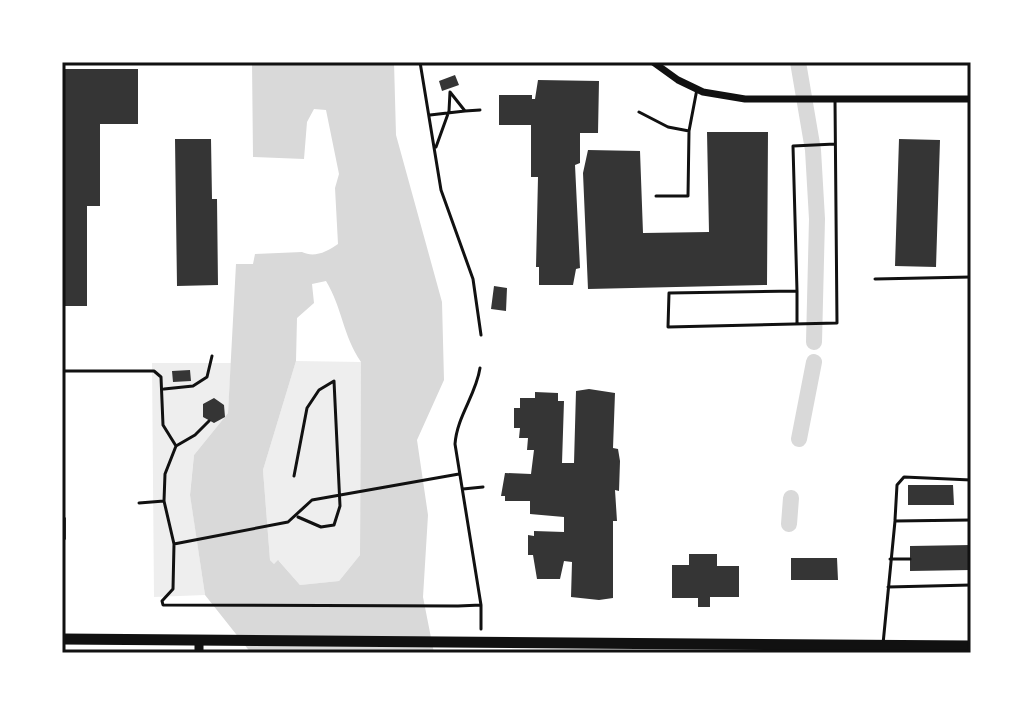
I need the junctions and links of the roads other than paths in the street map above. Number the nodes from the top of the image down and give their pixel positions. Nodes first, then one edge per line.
1 (653, 62) edge
2 (697, 89) junction
3 (971, 99) edge
4 (835, 100) junction
5 (639, 112) dead end
6 (689, 131) junction
7 (835, 144) junction
8 (656, 196) dead end
9 (971, 277) edge
10 (875, 279) dead end
11 (797, 291) junction
12 (797, 324) junction
13 (971, 480) edge
14 (971, 520) edge
15 (895, 521) junction
16 (890, 559) junction
17 (910, 559) dead end
18 (971, 585) edge
19 (888, 587) junction
20 (62, 639) edge
21 (883, 646) junction
22 (971, 646) edge
23 (199, 647) edge
24 (229, 647) edge
25 (512, 648) edge
26 (828, 650) edge

1 - 2 street
2 - 4 street
2 - 6 lane
3 - 4 street
4 - 7 lane
5 - 6 lane
6 - 8 lane
7 - 11 lane
7 - 12 lane
9 - 10 lane
11 - 12 lane
11 - 12 lane
13 - 15 lane
14 - 15 lane
15 - 16 lane
16 - 17 lane
16 - 19 lane
18 - 19 lane
19 - 21 lane
20 - 23 main road
21 - 22 main road
21 - 26 main road
23 - 24 main road
24 - 25 main road
25 - 26 main road

